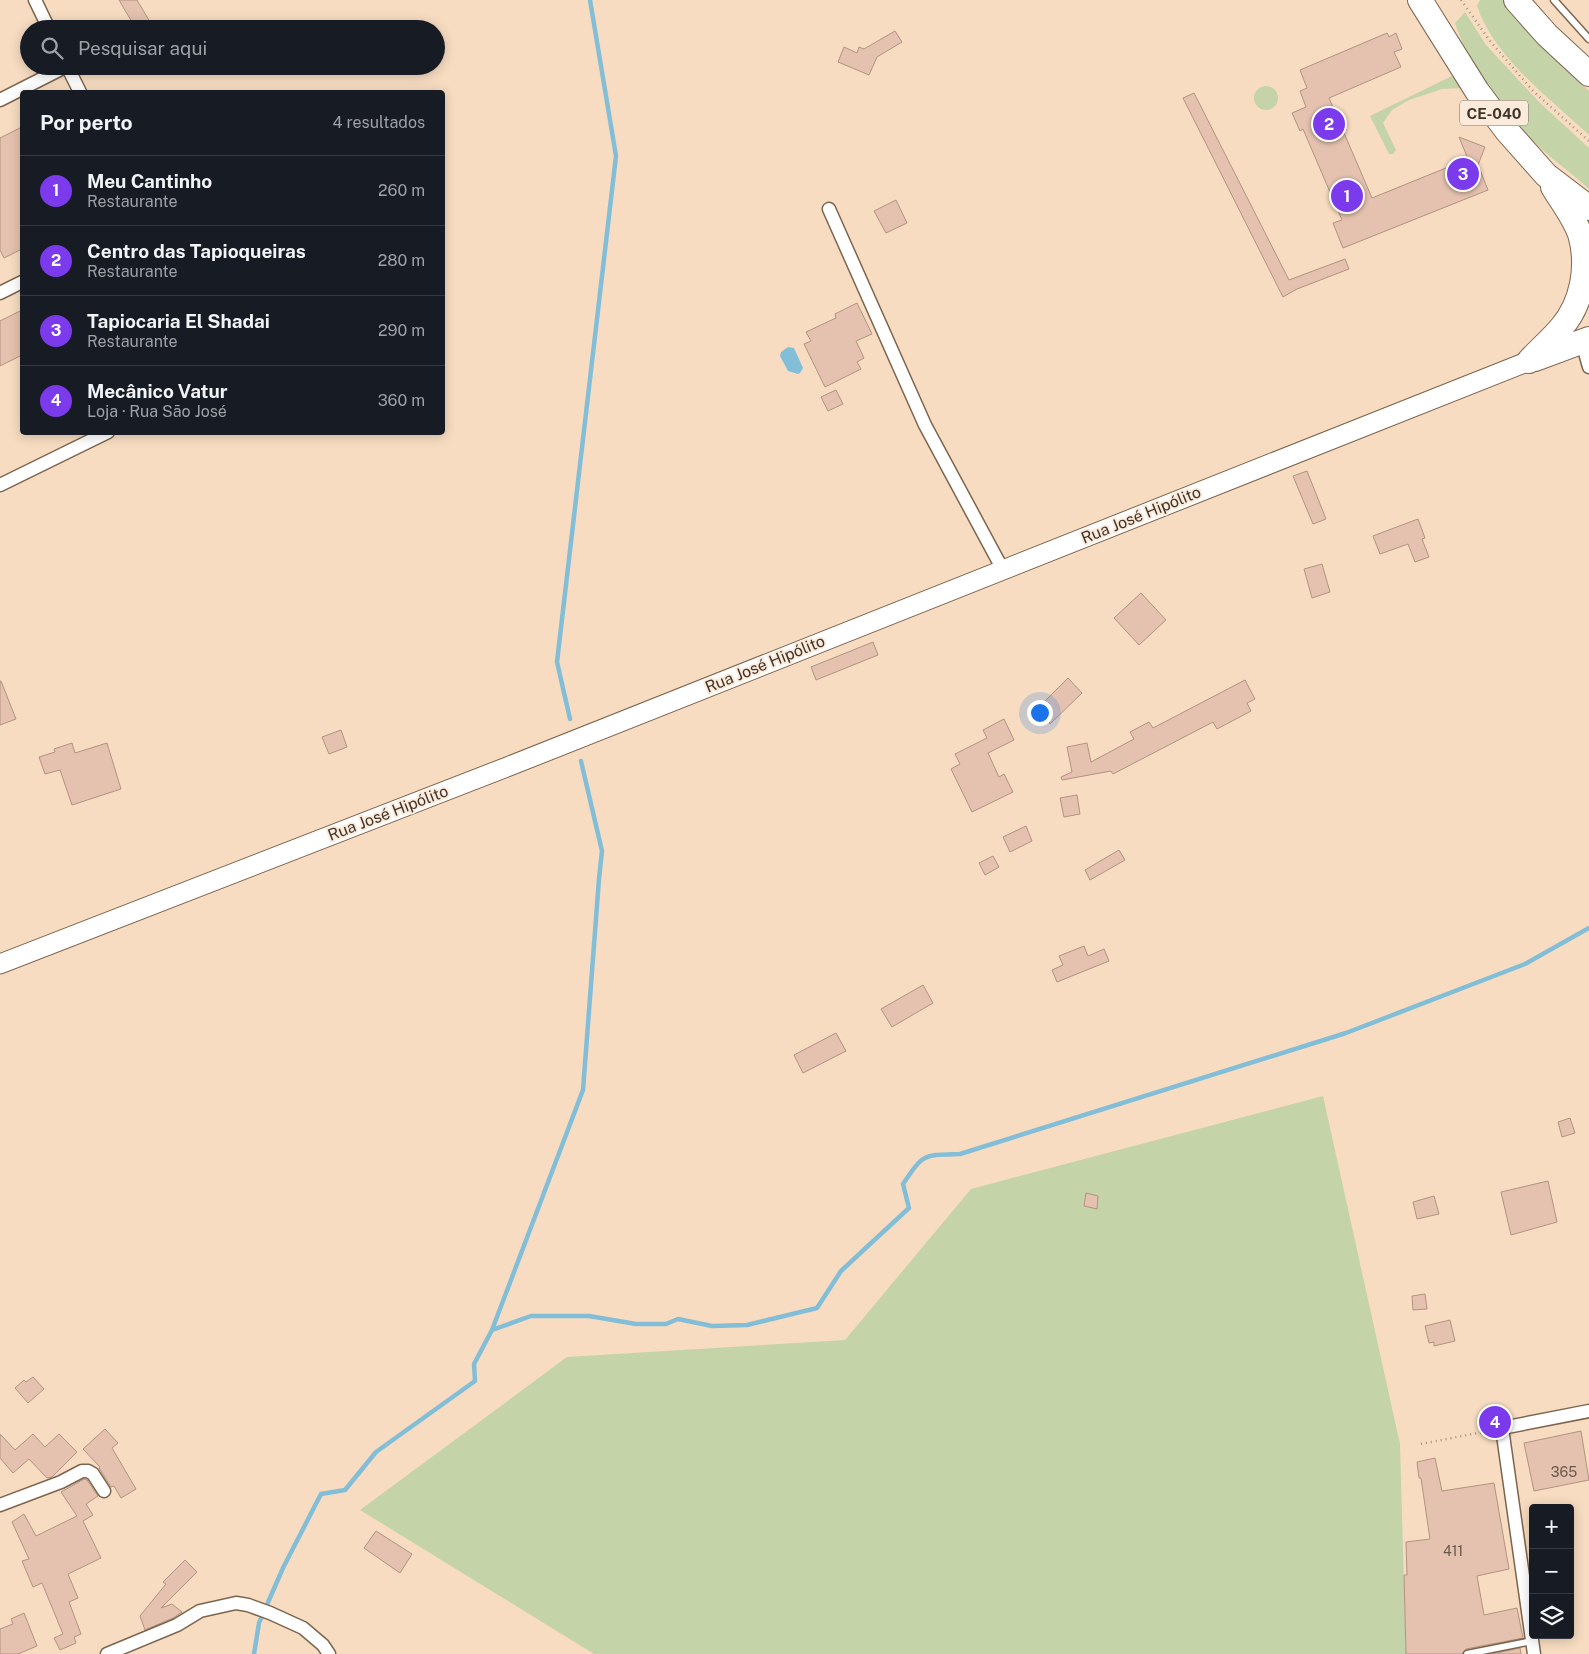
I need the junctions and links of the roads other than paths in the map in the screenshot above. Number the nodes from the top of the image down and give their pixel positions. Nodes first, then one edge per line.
1 (35, 0) edge
2 (1420, 0) edge
3 (1516, 0) edge
4 (1554, 0) edge
5 (45, 20) edge
6 (1589, 39) edge
7 (1589, 74) edge
8 (49, 75) edge
9 (72, 75) edge
10 (79, 90) edge
11 (0, 100) edge
12 (1546, 175) junction
13 (1589, 208) edge
14 (829, 209) dead end
15 (20, 283) edge
16 (0, 293) edge
17 (1566, 322) junction
18 (1580, 343) edge
19 (1529, 361) junction
20 (1589, 367) edge
21 (102, 435) edge
22 (0, 485) edge
23 (1002, 570) junction
24 (0, 964) edge
25 (1589, 1411) edge
26 (104, 1491) dead end
27 (0, 1505) edge
28 (1533, 1648) edge
29 (107, 1654) edge
30 (329, 1654) edge
31 (1467, 1654) edge

1 - 5 street
2 - 12 highway, CE-040
3 - 7 highway
4 - 6 lane
8 - 11 street
9 - 10 street
12 - 13 highway, CE-040
12 - 17 highway
14 - 23 street
15 - 16 street
17 - 18 highway
17 - 19 highway
18 - 19 highway
18 - 20 street
19 - 23 street, Rua José Hipólito
21 - 22 street
23 - 24 street, Rua José Hipólito
25 - 28 street
26 - 27 street
28 - 31 lane
29 - 30 street

